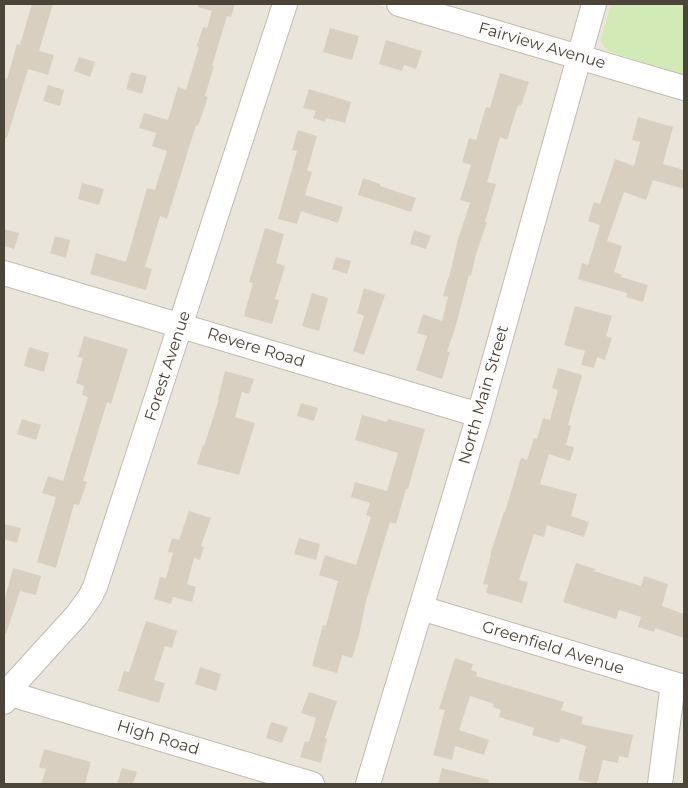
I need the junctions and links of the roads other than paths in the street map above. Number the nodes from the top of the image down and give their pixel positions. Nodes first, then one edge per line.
1 (285, 4) edge
2 (399, 4) edge
3 (594, 4) edge
4 (580, 57) junction
5 (684, 88) edge
6 (4, 273) edge
7 (180, 326) junction
8 (479, 415) junction
9 (421, 608) junction
10 (679, 686) edge
11 (5, 696) edge
12 (312, 784) edge
13 (368, 784) edge
14 (660, 784) edge

1 - 7 street, Forest Avenue
2 - 4 street, Fairview Avenue
3 - 4 street, North Main Street
4 - 5 street, Fairview Avenue
4 - 8 street, North Main Street
6 - 7 street, Revere Road
7 - 8 street, Revere Road
7 - 11 street, Forest Avenue
8 - 9 street, North Main Street
9 - 10 street, Greenfield Avenue
9 - 13 street, North Main Street
10 - 14 street
11 - 12 street, High Road

